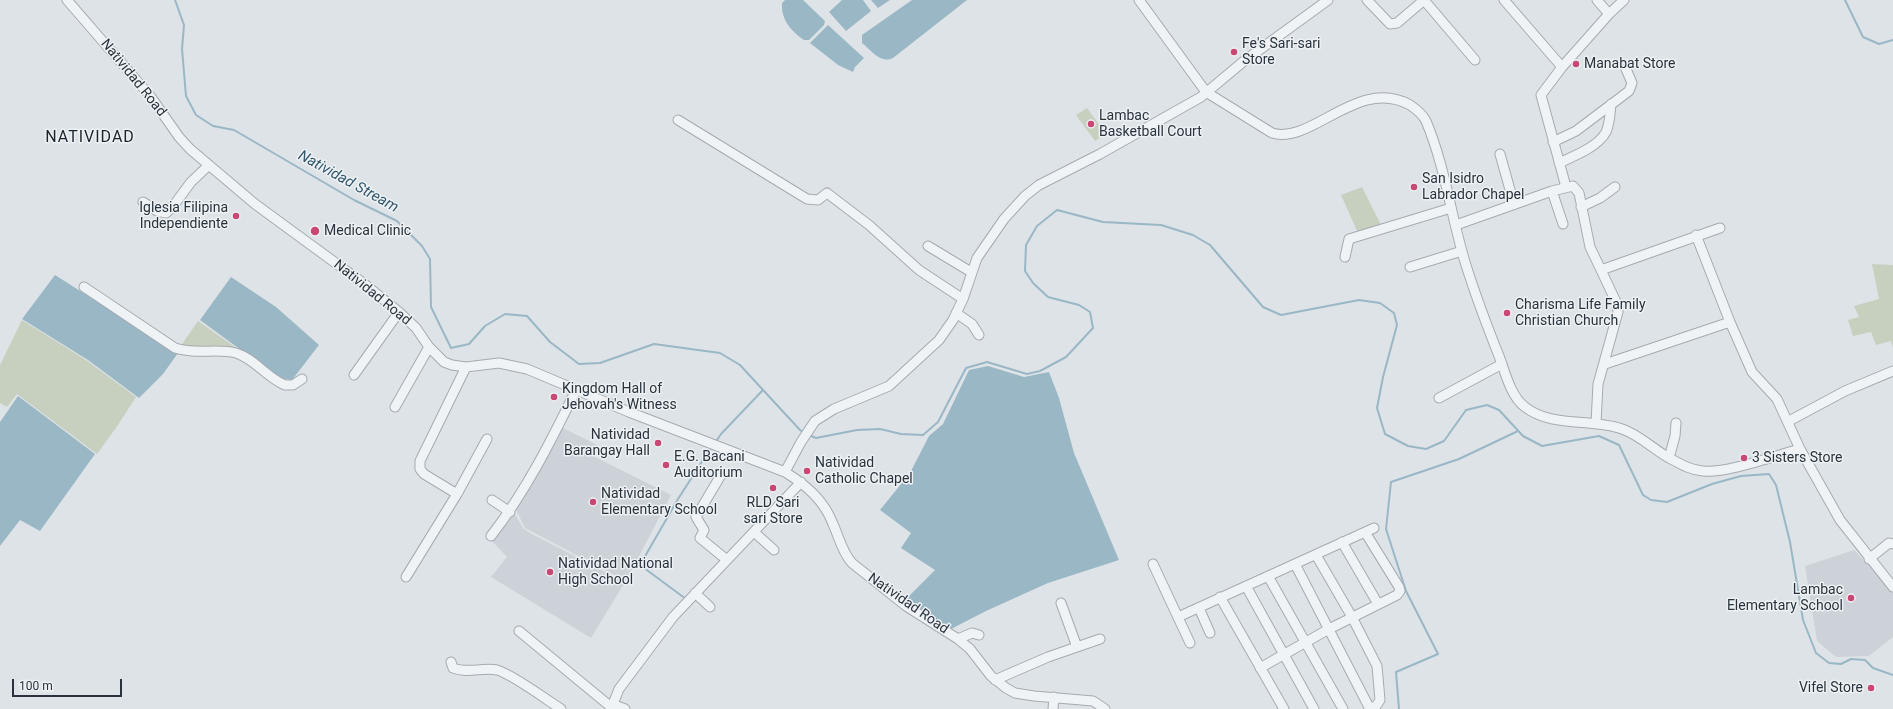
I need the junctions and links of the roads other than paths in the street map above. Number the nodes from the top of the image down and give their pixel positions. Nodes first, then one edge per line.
1 (67, 0) edge
2 (1139, 0) edge
3 (1328, 0) edge
4 (1367, 0) edge
5 (1424, 0) edge
6 (1504, 0) edge
7 (1597, 0) edge
8 (1624, 0) edge
9 (1609, 14) junction
10 (1475, 60) dead end
11 (1562, 67) junction
12 (1626, 69) dead end
13 (1206, 92) junction
14 (1611, 104) junction
15 (678, 120) dead end
16 (1553, 142) junction
17 (1500, 154) dead end
18 (1559, 163) junction
19 (209, 165) junction
20 (1566, 187) junction
21 (1615, 187) dead end
22 (1552, 191) junction
23 (143, 202) dead end
24 (1514, 204) junction
25 (1581, 207) junction
26 (1451, 208) junction
27 (1564, 224) dead end
28 (1456, 225) junction
29 (1720, 228) dead end
30 (1696, 235) junction
31 (928, 246) dead end
32 (1462, 251) junction
33 (1344, 257) dead end
34 (1410, 267) dead end
35 (1601, 270) junction
36 (971, 272) junction
37 (84, 287) dead end
38 (963, 299) junction
39 (399, 312) junction
40 (956, 313) junction
41 (1730, 322) junction
42 (979, 335) dead end
43 (429, 347) junction
44 (1502, 364) junction
45 (1604, 364) junction
46 (466, 367) junction
47 (1893, 371) edge
48 (354, 375) dead end
49 (302, 378) dead end
50 (576, 390) junction
51 (1439, 398) dead end
52 (395, 407) dead end
53 (1788, 421) junction
54 (1596, 423) junction
55 (1676, 423) dead end
56 (486, 439) dead end
57 (1800, 449) junction
58 (1669, 458) junction
59 (785, 472) junction
60 (721, 475) dead end
61 (801, 482) junction
62 (457, 494) junction
63 (492, 500) dead end
64 (510, 512) junction
65 (1374, 528) dead end
66 (754, 532) junction
67 (1365, 532) junction
68 (491, 536) dead end
69 (1342, 542) junction
70 (1893, 544) edge
71 (774, 550) dead end
72 (1316, 555) junction
73 (1869, 559) junction
74 (727, 560) junction
75 (1153, 564) dead end
76 (1295, 564) junction
77 (1268, 576) junction
78 (406, 577) dead end
79 (1246, 586) junction
80 (1893, 587) edge
81 (694, 593) junction
82 (1220, 598) junction
83 (1061, 603) dead end
84 (1378, 604) junction
85 (710, 606) dead end
86 (1199, 608) junction
87 (1178, 617) junction
88 (1352, 617) junction
89 (1329, 629) junction
90 (519, 631) dead end
91 (1210, 633) dead end
92 (979, 635) dead end
93 (958, 639) junction
94 (1100, 639) dead end
95 (1306, 642) junction
96 (1190, 643) dead end
97 (1077, 647) junction
98 (1284, 655) junction
99 (451, 662) dead end
100 (1260, 668) junction
101 (995, 680) junction
102 (1054, 697) junction
103 (612, 706) edge
104 (562, 709) edge
105 (625, 709) edge
106 (1053, 709) edge
107 (1105, 709) edge
108 (1284, 709) edge
109 (1314, 709) edge
110 (1343, 709) edge
111 (1370, 709) edge

1 - 19 street, Natividad Road
2 - 13 street
3 - 13 street
4 - 5 street
5 - 10 street
6 - 11 street
7 - 9 street
8 - 9 street
9 - 11 street
11 - 16 street
12 - 14 street
13 - 26 street
13 - 36 street
14 - 16 street
14 - 18 street
15 - 38 street
16 - 18 street
17 - 24 street
18 - 20 street
19 - 23 street
19 - 39 street, Natividad Road
20 - 22 street
20 - 25 street
21 - 25 street
22 - 24 street
22 - 27 street
24 - 28 street
25 - 35 street
26 - 28 street
26 - 33 street
28 - 32 street
29 - 30 street
30 - 35 street
30 - 41 street
31 - 36 street
32 - 34 street
32 - 44 street
35 - 45 street
36 - 38 street
37 - 49 street
38 - 40 street
39 - 43 street, Natividad Road
39 - 48 street
40 - 42 street
40 - 59 street
41 - 45 street
41 - 53 street
43 - 46 street, Natividad Road
43 - 52 street
44 - 51 street
44 - 54 street
45 - 54 street
46 - 50 street, Natividad Road
46 - 62 street
47 - 53 street
50 - 59 street, Natividad Road
50 - 64 street
53 - 57 street
54 - 58 street
55 - 58 street
56 - 62 street
57 - 58 street
57 - 73 street
59 - 61 street, Natividad Road
60 - 74 street
61 - 66 street
61 - 93 street, Natividad Road
62 - 78 street
63 - 64 street
64 - 68 street
65 - 67 street
66 - 71 street
66 - 74 street
67 - 69 street
67 - 84 street
69 - 72 street
69 - 84 street
70 - 73 street
72 - 76 street
72 - 88 street
73 - 80 street
74 - 81 street
75 - 87 street
76 - 77 street
76 - 89 street
77 - 79 street
77 - 95 street
79 - 82 street
79 - 98 street
81 - 85 street
81 - 103 street
82 - 86 street
82 - 100 street
83 - 97 street
84 - 88 street
86 - 87 street
86 - 91 street
87 - 96 street
88 - 89 street
88 - 111 street
89 - 95 street
89 - 111 street
90 - 103 street
92 - 93 street
93 - 101 street, Natividad Road
94 - 97 street
95 - 98 street
95 - 110 street
97 - 101 street
98 - 100 street
98 - 109 street
99 - 104 street
100 - 108 street
101 - 102 street, Natividad Road
102 - 106 street
102 - 107 street, Natividad Road
103 - 105 street

